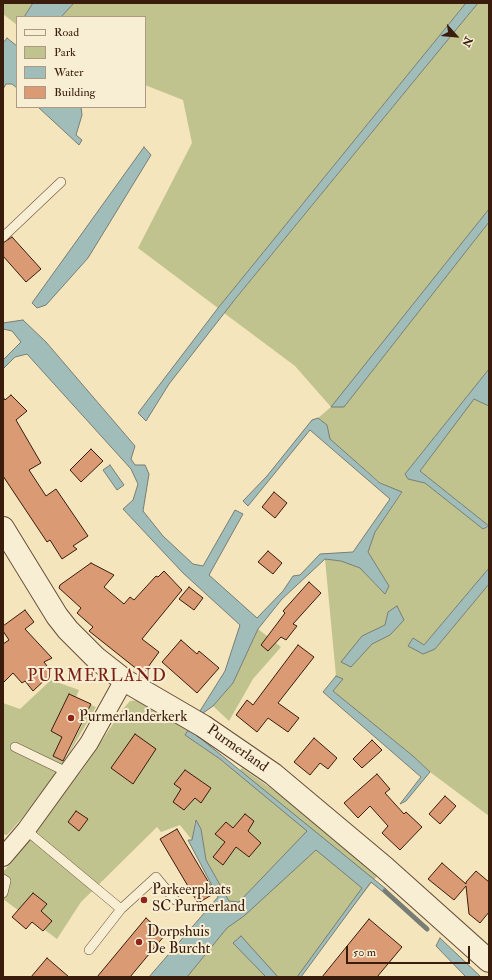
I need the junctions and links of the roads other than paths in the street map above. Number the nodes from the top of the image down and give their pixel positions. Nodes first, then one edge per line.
1 (62, 182) dead end
2 (3, 237) edge
3 (3, 528) edge
4 (124, 680) junction
5 (15, 747) dead end
6 (69, 773) junction
7 (26, 830) junction
8 (3, 857) edge
9 (3, 879) edge
10 (3, 893) edge
11 (175, 900) dead end
12 (121, 909) junction
13 (89, 950) dead end
14 (489, 961) edge

1 - 2 lane
3 - 4 street, Purmerland
4 - 6 street
4 - 14 street, Purmerland
5 - 6 lane
6 - 7 street
7 - 8 street
7 - 12 lane
9 - 10 lane
11 - 12 lane
12 - 13 lane

